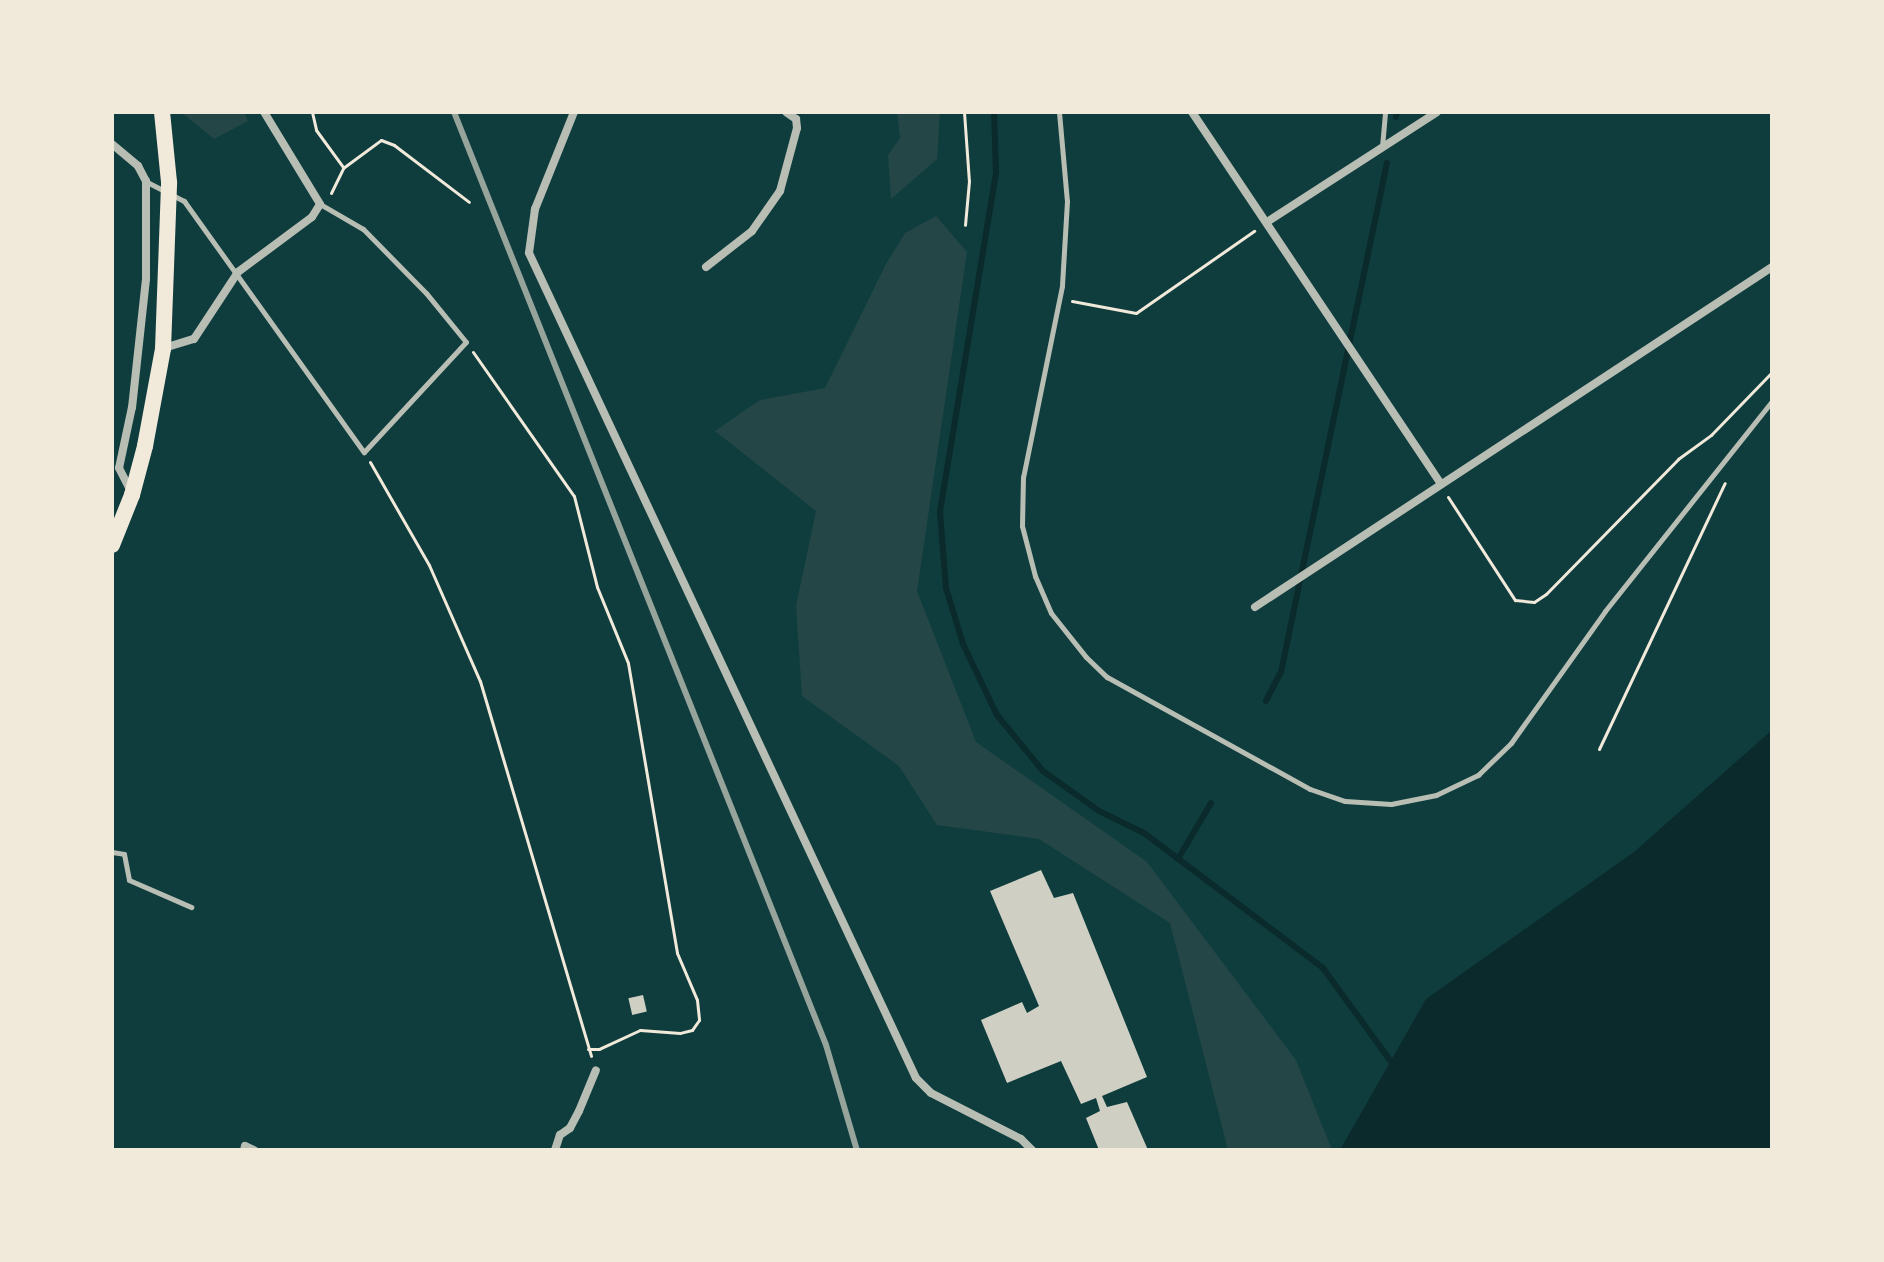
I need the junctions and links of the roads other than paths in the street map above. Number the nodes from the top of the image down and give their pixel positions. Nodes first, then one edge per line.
1 (162, 112) edge
2 (264, 112) edge
3 (574, 112) edge
4 (786, 112) edge
5 (1059, 112) edge
6 (1192, 112) edge
7 (1385, 112) edge
8 (1437, 112) edge
9 (112, 144) edge
10 (1382, 149) junction
11 (146, 181) junction
12 (320, 204) junction
13 (1267, 222) junction
14 (706, 267) dead end
15 (1772, 267) edge
16 (238, 272) junction
17 (163, 349) junction
18 (1772, 401) edge
19 (1440, 483) junction
20 (132, 495) junction
21 (112, 545) edge
22 (1255, 607) dead end
23 (112, 852) edge
24 (191, 907) dead end
25 (596, 1070) road end
26 (244, 1150) edge
27 (254, 1150) edge
28 (555, 1150) edge
29 (1032, 1150) edge

1 - 17 highway
2 - 12 street
3 - 29 street
4 - 14 street
5 - 18 lane
6 - 13 street
7 - 10 lane
8 - 10 street
9 - 11 street
10 - 13 street
11 - 16 lane
11 - 20 street
12 - 16 street
12 - 16 lane
13 - 19 street
15 - 19 street
16 - 17 street
17 - 20 highway
19 - 22 street
20 - 21 highway
23 - 24 lane
25 - 28 street
26 - 27 street

